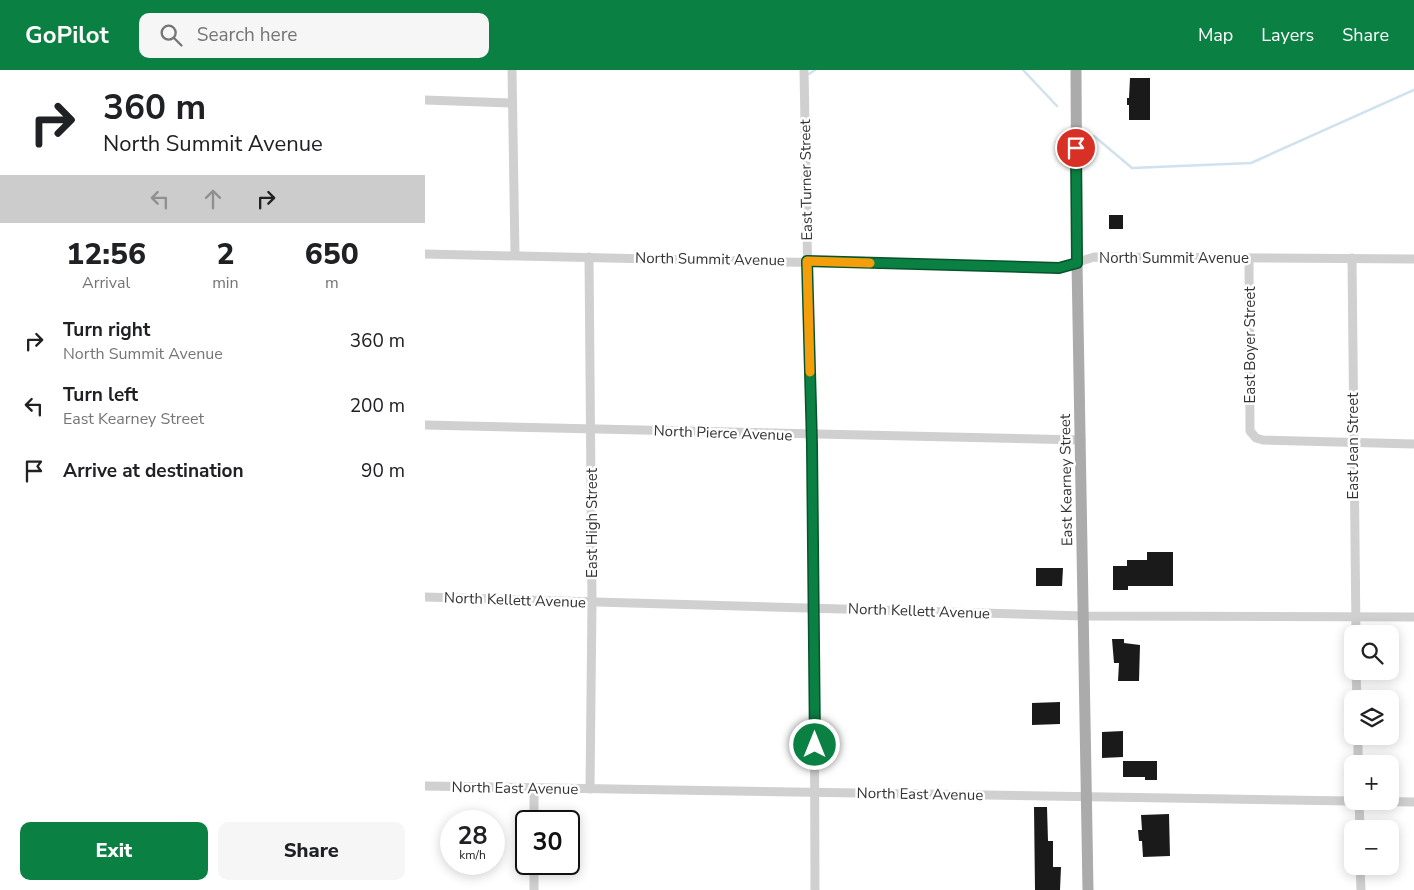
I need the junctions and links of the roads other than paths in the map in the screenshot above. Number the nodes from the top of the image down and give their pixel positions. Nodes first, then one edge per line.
1 (513, 70) edge
2 (804, 70) edge
3 (1076, 70) edge
4 (425, 100) edge
5 (512, 103) junction
6 (425, 254) edge
7 (515, 255) junction
8 (589, 257) junction
9 (1353, 258) junction
10 (1249, 259) junction
11 (1414, 259) edge
12 (807, 261) junction
13 (1077, 263) junction
14 (425, 425) edge
15 (591, 429) junction
16 (812, 436) junction
17 (1081, 440) junction
18 (1353, 443) junction
19 (1414, 444) edge
20 (425, 597) edge
21 (592, 602) junction
22 (814, 607) junction
23 (1083, 616) junction
24 (1355, 616) junction
25 (1414, 617) edge
26 (1356, 625) edge
27 (425, 786) edge
28 (534, 788) junction
29 (590, 790) junction
30 (815, 792) junction
31 (1087, 797) junction
32 (1344, 801) edge
33 (1399, 802) edge
34 (1414, 802) edge
35 (534, 810) edge
36 (534, 875) edge
37 (1360, 875) edge
38 (534, 890) edge
39 (815, 890) edge
40 (1088, 890) edge
41 (1361, 890) edge

1 - 5 street
2 - 12 street, East Turner Street
3 - 13 main road, East Kearney Street
4 - 5 street
5 - 7 street
6 - 7 street, North Summit Avenue
7 - 8 street, North Summit Avenue
8 - 12 street, North Summit Avenue
8 - 15 street, East High Street
9 - 10 street, North Summit Avenue
9 - 11 street, North Summit Avenue
9 - 18 street, East Jean Street
10 - 13 street, North Summit Avenue
10 - 18 street, East Boyer Street
12 - 13 street, North Summit Avenue
12 - 16 street, East Turner Street
13 - 17 main road, East Kearney Street
14 - 15 street, North Pierce Avenue
15 - 16 street, North Pierce Avenue
15 - 21 street, East High Street
16 - 17 street, North Pierce Avenue
16 - 22 street, East Turner Street
17 - 23 main road, East Kearney Street
18 - 19 street
18 - 24 street, East Jean Street
20 - 21 street, North Kellett Avenue
21 - 22 street, North Kellett Avenue
21 - 29 street, East High Street
22 - 23 street, North Kellett Avenue
22 - 30 street, East Turner Street
23 - 24 street, North Kellett Avenue
23 - 31 main road, East Kearney Street
24 - 25 street, North Kellett Avenue
24 - 26 street, East Jean Street
27 - 28 street, North East Avenue
28 - 29 street, North East Avenue
28 - 35 street
29 - 30 street, North East Avenue
30 - 31 street, North East Avenue
30 - 39 street, East Turner Street
31 - 32 street, North East Avenue
31 - 40 main road, East Kearney Street
33 - 34 street, North East Avenue
36 - 38 street
37 - 41 street

